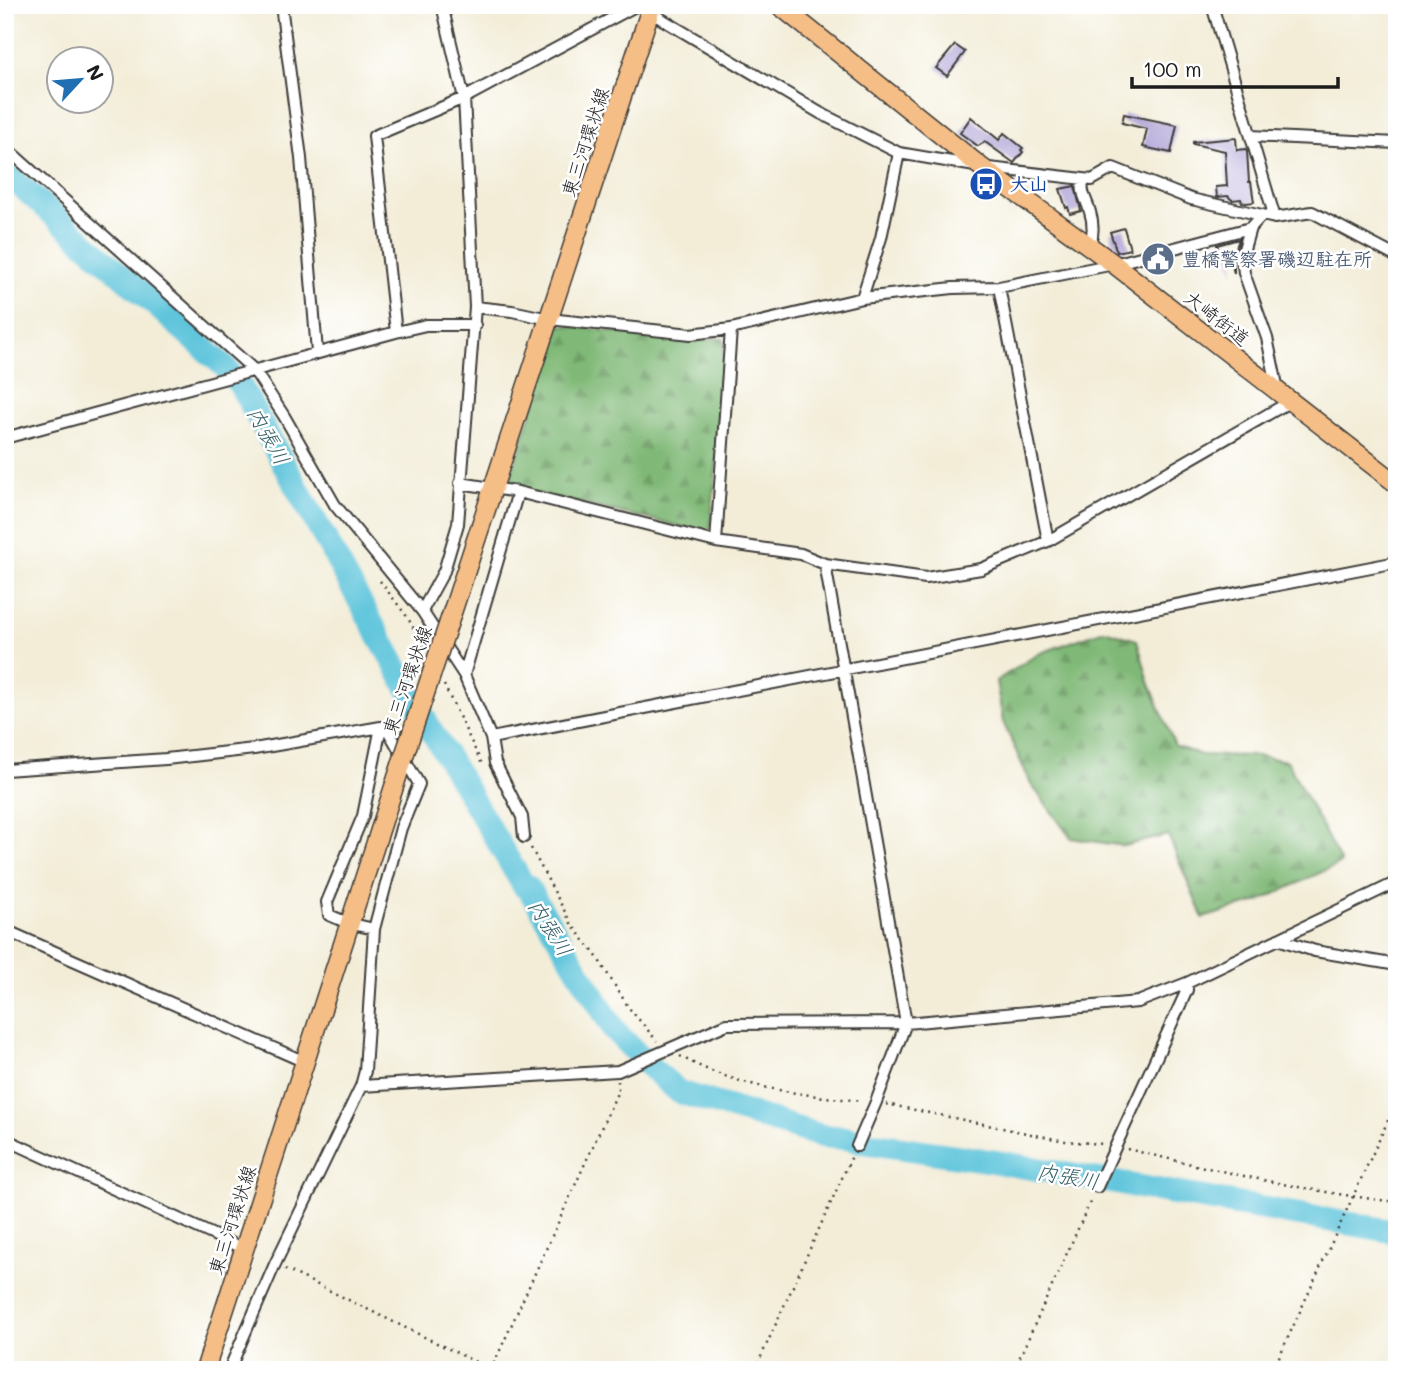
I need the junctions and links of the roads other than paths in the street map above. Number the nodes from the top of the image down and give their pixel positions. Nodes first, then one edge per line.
1 (281, 5) edge
2 (442, 5) edge
3 (810, 5) edge
4 (1212, 5) edge
5 (644, 7) edge
6 (786, 11) edge
7 (464, 99) junction
8 (1251, 136) junction
9 (1397, 143) edge
10 (5, 147) edge
11 (899, 153) junction
12 (981, 167) junction
13 (1083, 179) junction
14 (1262, 215) junction
15 (1275, 218) junction
16 (1250, 228) junction
17 (1090, 247) junction
18 (1397, 257) edge
19 (1114, 264) junction
20 (999, 288) junction
21 (862, 298) junction
22 (475, 307) junction
23 (549, 318) junction
24 (475, 326) junction
25 (731, 329) junction
26 (396, 332) junction
27 (317, 352) junction
28 (254, 370) junction
29 (1284, 397) junction
30 (5, 438) edge
31 (460, 483) junction
32 (1397, 484) edge
33 (494, 487) junction
34 (518, 492) junction
35 (1048, 541) junction
36 (716, 542) junction
37 (1397, 562) edge
38 (825, 564) junction
39 (422, 611) junction
40 (844, 669) junction
41 (464, 675) junction
42 (381, 727) junction
43 (491, 738) junction
44 (5, 770) edge
45 (524, 837) road end
46 (1397, 882) edge
47 (348, 923) junction
48 (374, 929) junction
49 (5, 930) edge
50 (1278, 939) junction
51 (1397, 965) edge
52 (1187, 983) junction
53 (906, 1023) junction
54 (304, 1062) junction
55 (361, 1086) junction
56 (5, 1139) edge
57 (857, 1146) road end
58 (1097, 1187) road end
59 (244, 1249) junction
60 (205, 1370) edge
61 (229, 1370) edge

1 - 27 street
2 - 7 street
3 - 6 street
4 - 8 street
5 - 7 street
5 - 11 street
5 - 23 main road, 東三河環状線
6 - 12 main road, 大崎街道
7 - 22 street
7 - 26 street
8 - 9 street
8 - 15 street
10 - 28 street
11 - 12 street
11 - 21 street
12 - 13 street
12 - 17 main road, 大崎街道
13 - 14 street
13 - 17 street
14 - 15 street
14 - 16 street
15 - 18 street
16 - 19 street
16 - 29 street
17 - 19 main road, 大崎街道
19 - 20 street
19 - 29 main road, 大崎街道
20 - 21 street
20 - 35 street
21 - 25 street
22 - 23 street
22 - 24 street
23 - 25 street
23 - 33 main road, 東三河環状線
24 - 26 street
24 - 31 street
25 - 36 street
26 - 27 street
27 - 28 street
28 - 30 street
28 - 39 street
29 - 32 main road, 大崎街道
29 - 35 street
31 - 33 street
31 - 39 street
33 - 34 street
33 - 47 main road, 東三河環状線, bridge
34 - 36 street
34 - 41 street
35 - 38 street
36 - 38 street
37 - 40 street
38 - 40 street
39 - 41 street
40 - 43 street
40 - 53 street
41 - 43 street
42 - 44 street
42 - 47 street
42 - 48 street
43 - 45 street
46 - 50 street
47 - 48 street
47 - 54 main road, 東三河環状線
48 - 55 street
49 - 54 street
50 - 51 street
50 - 52 street
52 - 53 street
52 - 58 street
53 - 55 street
53 - 57 street
54 - 59 main road, 東三河環状線
55 - 61 street
56 - 59 street
59 - 60 main road, 東三河環状線

